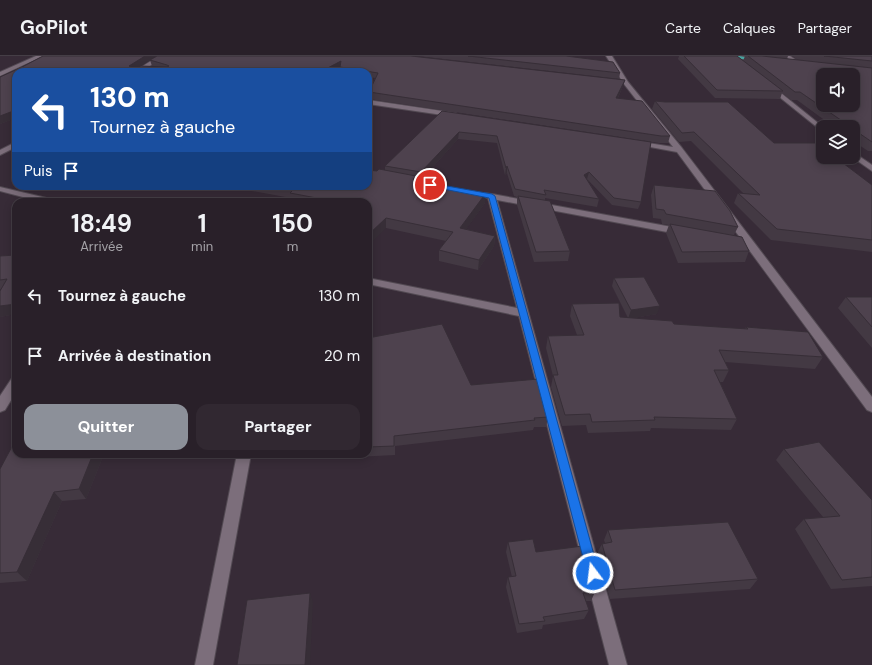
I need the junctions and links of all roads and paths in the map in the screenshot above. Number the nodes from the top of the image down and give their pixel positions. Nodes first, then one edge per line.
1 (40, 56) edge
2 (163, 56) edge
3 (609, 56) edge
4 (729, 56) edge
5 (786, 56) edge
6 (769, 61) edge
7 (784, 62) edge
8 (799, 64) junction
9 (806, 65) edge
10 (744, 66) edge
11 (13, 68) edge
12 (142, 68) edge
13 (12, 69) edge
14 (0, 74) edge
15 (762, 81) edge
16 (372, 103) edge
17 (460, 116) edge
18 (816, 124) edge
19 (632, 142) edge
20 (12, 146) edge
21 (679, 150) junction
22 (0, 153) edge
23 (860, 160) edge
24 (872, 169) edge
25 (0, 189) edge
26 (476, 193) edge
27 (492, 196) junction
28 (36, 198) edge
29 (694, 234) edge
30 (733, 241) edge
31 (748, 244) junction
32 (372, 282) edge
33 (523, 313) junction
34 (12, 388) edge
35 (0, 407) edge
36 (872, 407) edge
37 (243, 458) edge
38 (204, 665) edge
39 (618, 665) edge

1 - 11 street
2 - 12 street
3 - 21 street
4 - 6 main road
4 - 10 street
5 - 8 street
7 - 8 main road
8 - 9 main road
13 - 14 street
15 - 18 street
16 - 17 street
19 - 21 street
20 - 22 street
21 - 31 street
23 - 24 street
25 - 28 street
26 - 27 street
27 - 29 street
27 - 33 street
30 - 31 street
31 - 36 street
32 - 33 street
33 - 39 street
34 - 35 street
37 - 38 street

